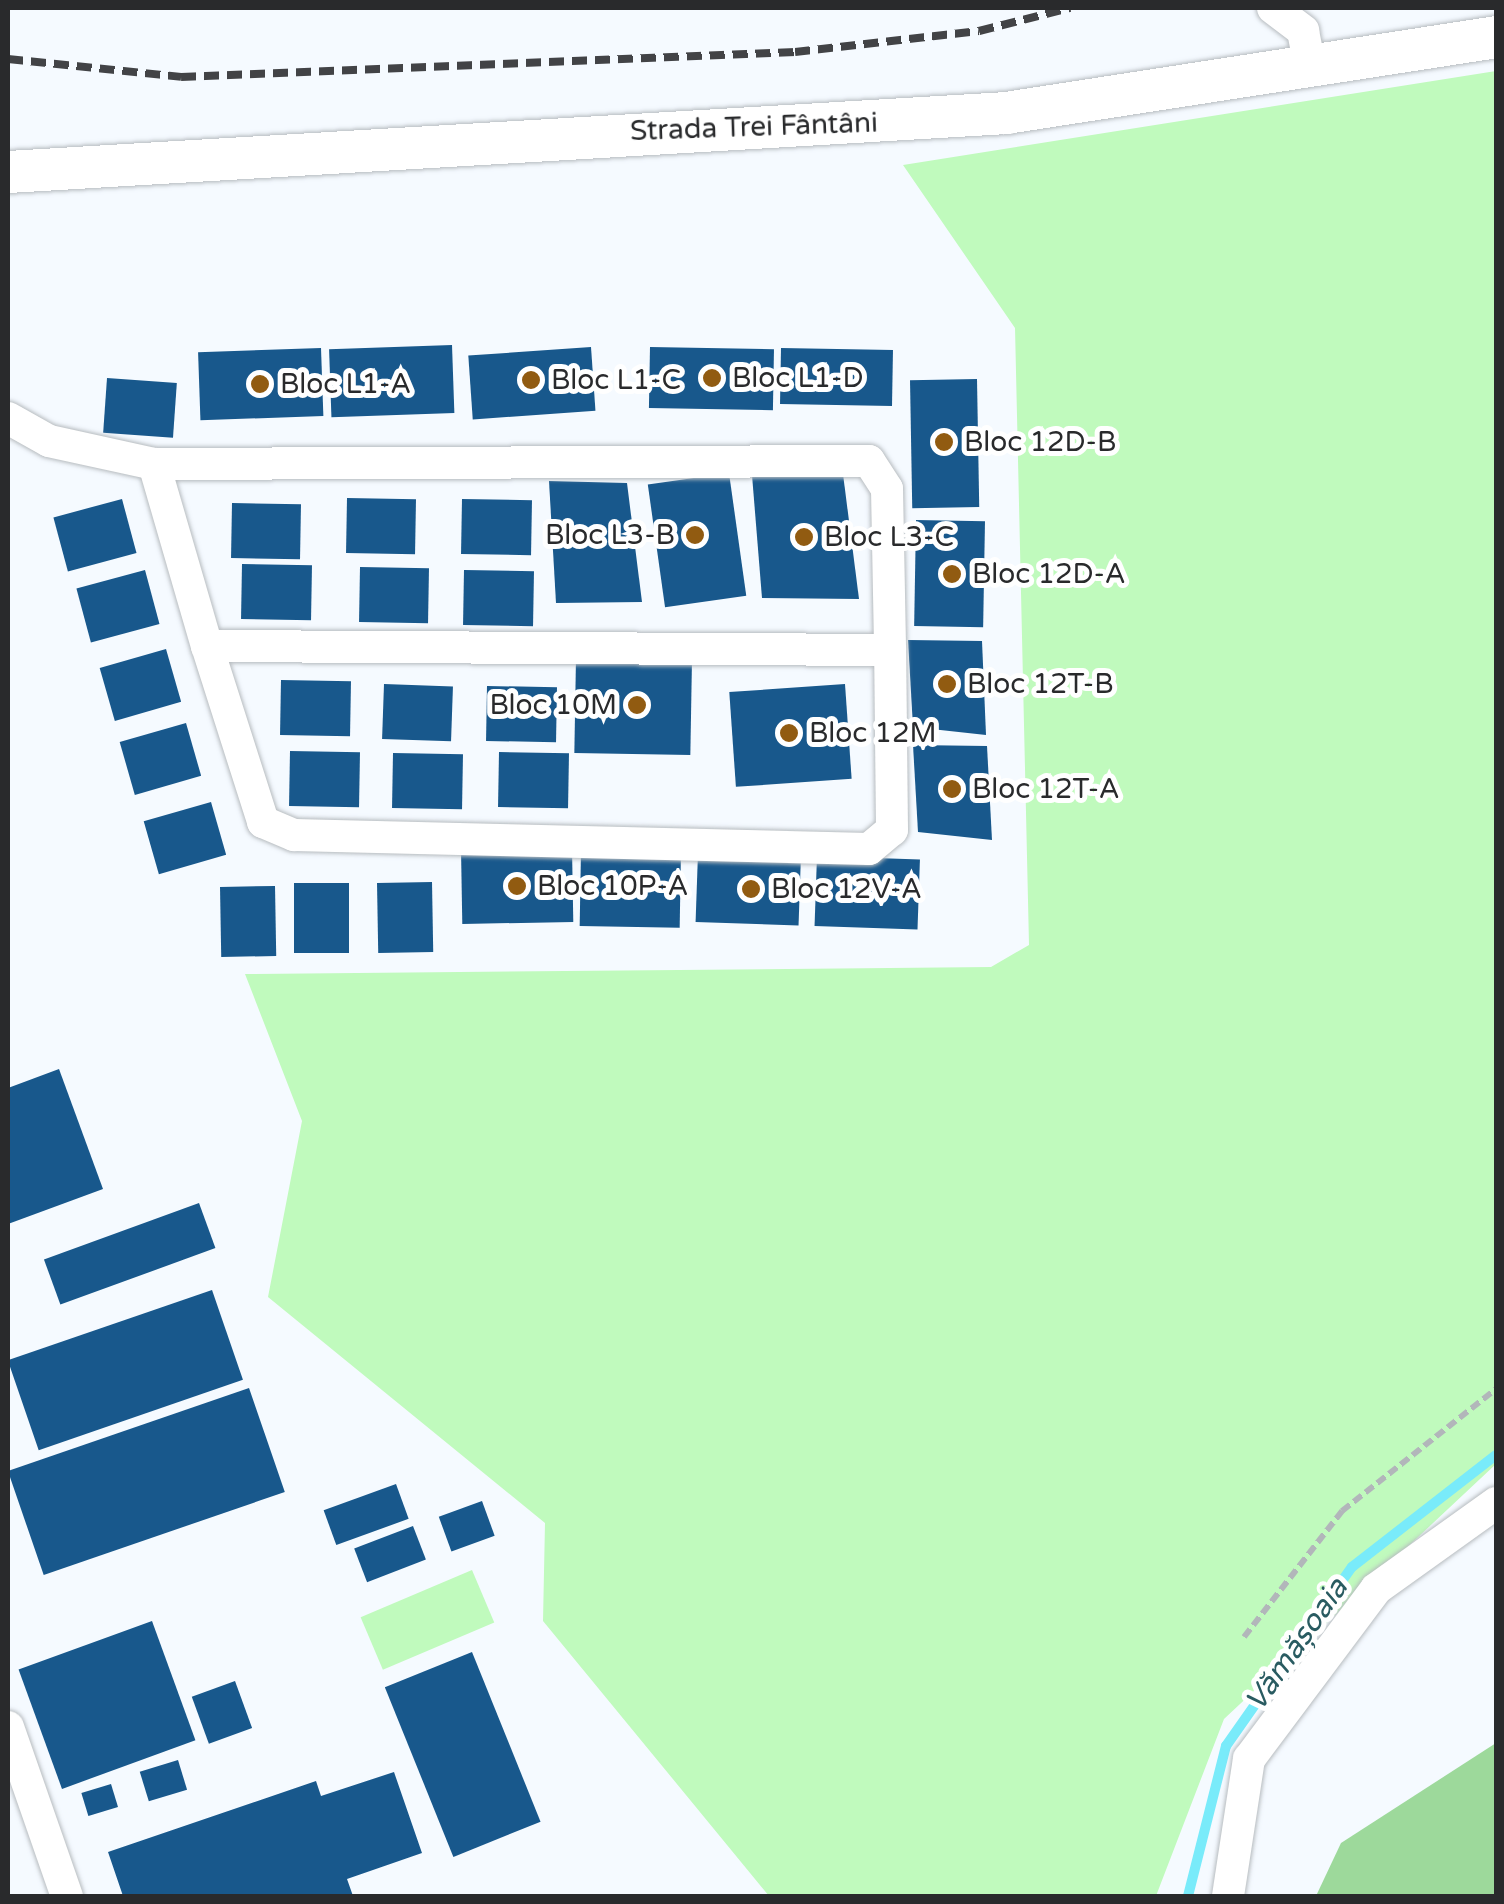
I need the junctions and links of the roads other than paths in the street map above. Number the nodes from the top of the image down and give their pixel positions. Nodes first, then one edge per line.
1 (1273, 8) edge
2 (1496, 37) edge
3 (1310, 66) junction
4 (8, 172) edge
5 (8, 418) edge
6 (154, 464) junction
7 (207, 646) junction
8 (890, 650) junction
9 (1496, 1504) edge
10 (8, 1727) edge
11 (67, 1896) edge
12 (1228, 1896) edge

1 - 3 street
2 - 3 main road, Strada Trei Fântâni
3 - 4 main road, Strada Trei Fântâni
5 - 6 street
6 - 7 street
6 - 8 street
7 - 8 street
7 - 8 street
9 - 12 street
10 - 11 street

